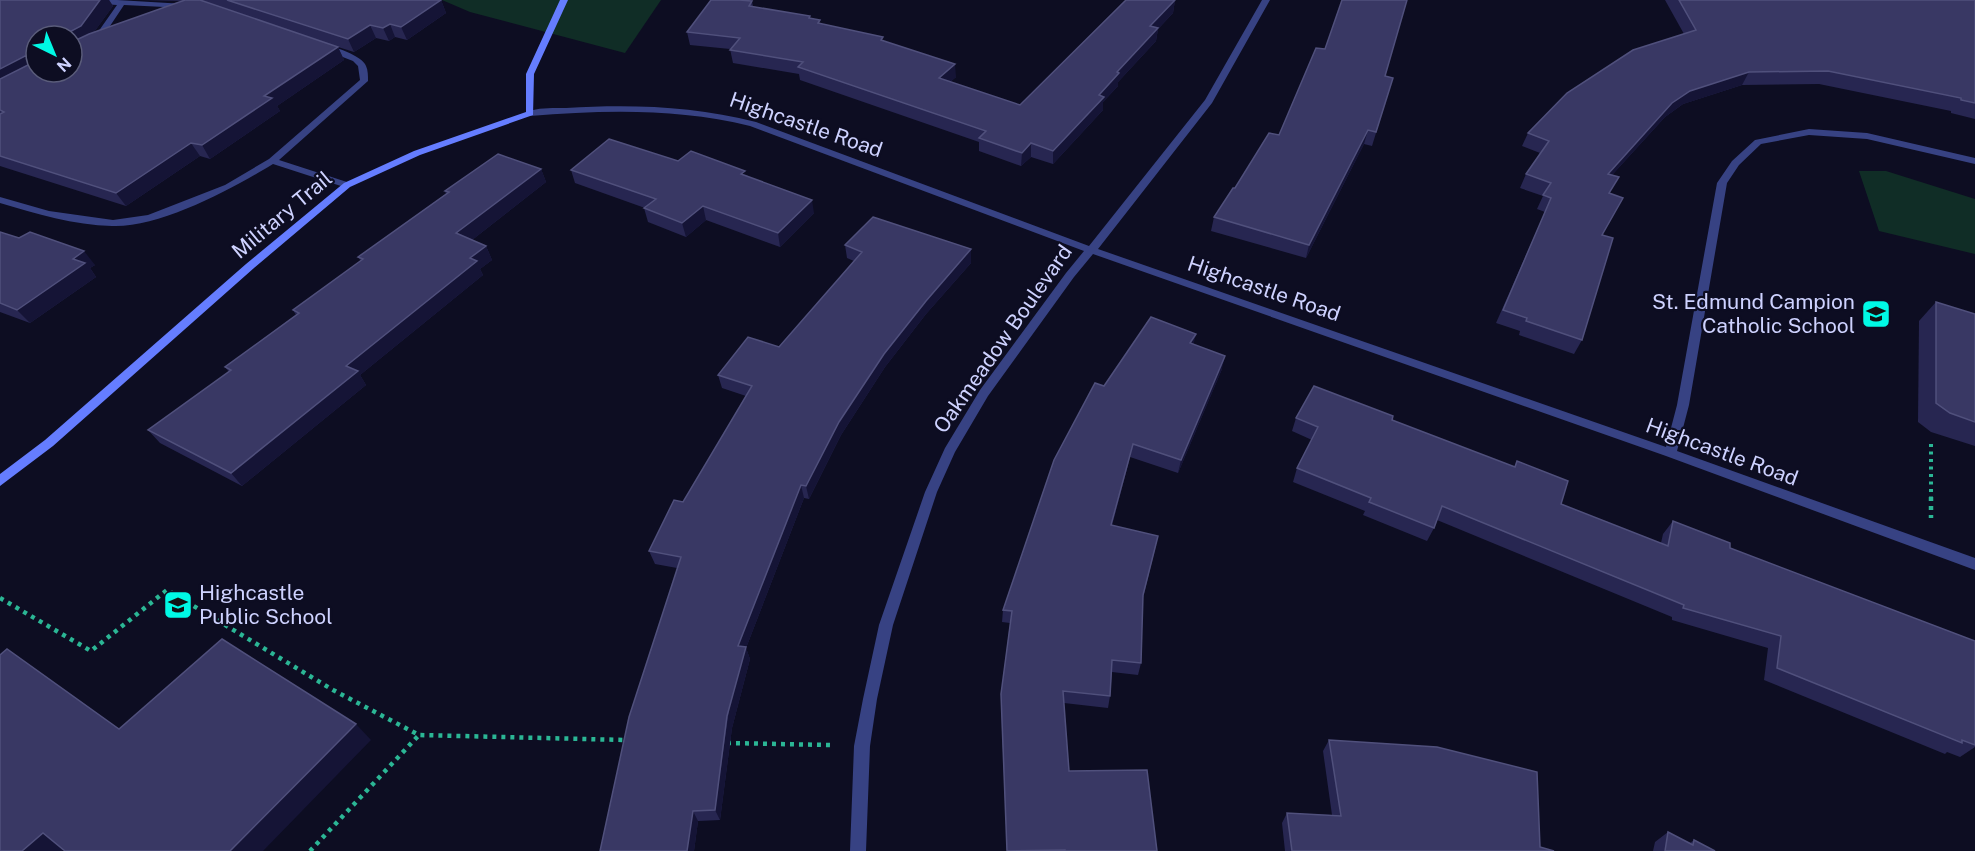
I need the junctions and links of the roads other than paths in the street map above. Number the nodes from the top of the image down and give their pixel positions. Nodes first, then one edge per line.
1 (72, 0) edge
2 (564, 0) edge
3 (1266, 0) edge
4 (121, 4) junction
5 (200, 6) edge
6 (189, 10) edge
7 (179, 13) edge
8 (115, 35) edge
9 (319, 45) edge
10 (530, 113) junction
11 (272, 161) junction
12 (1975, 161) edge
13 (347, 185) junction
14 (0, 200) edge
15 (1090, 249) junction
16 (1670, 453) junction
17 (0, 481) edge
18 (1975, 564) edge
19 (858, 851) edge

1 - 4 street
2 - 10 street
3 - 15 street, Oakmeadow Boulevard
4 - 5 street
4 - 8 street
6 - 7 street
9 - 11 street
10 - 13 street, Military Trail
10 - 15 street, Highcastle Road
11 - 13 street
11 - 14 street
12 - 16 street
13 - 17 street, Military Trail
15 - 16 street, Highcastle Road
15 - 19 street, Oakmeadow Boulevard
16 - 18 street, Highcastle Road

